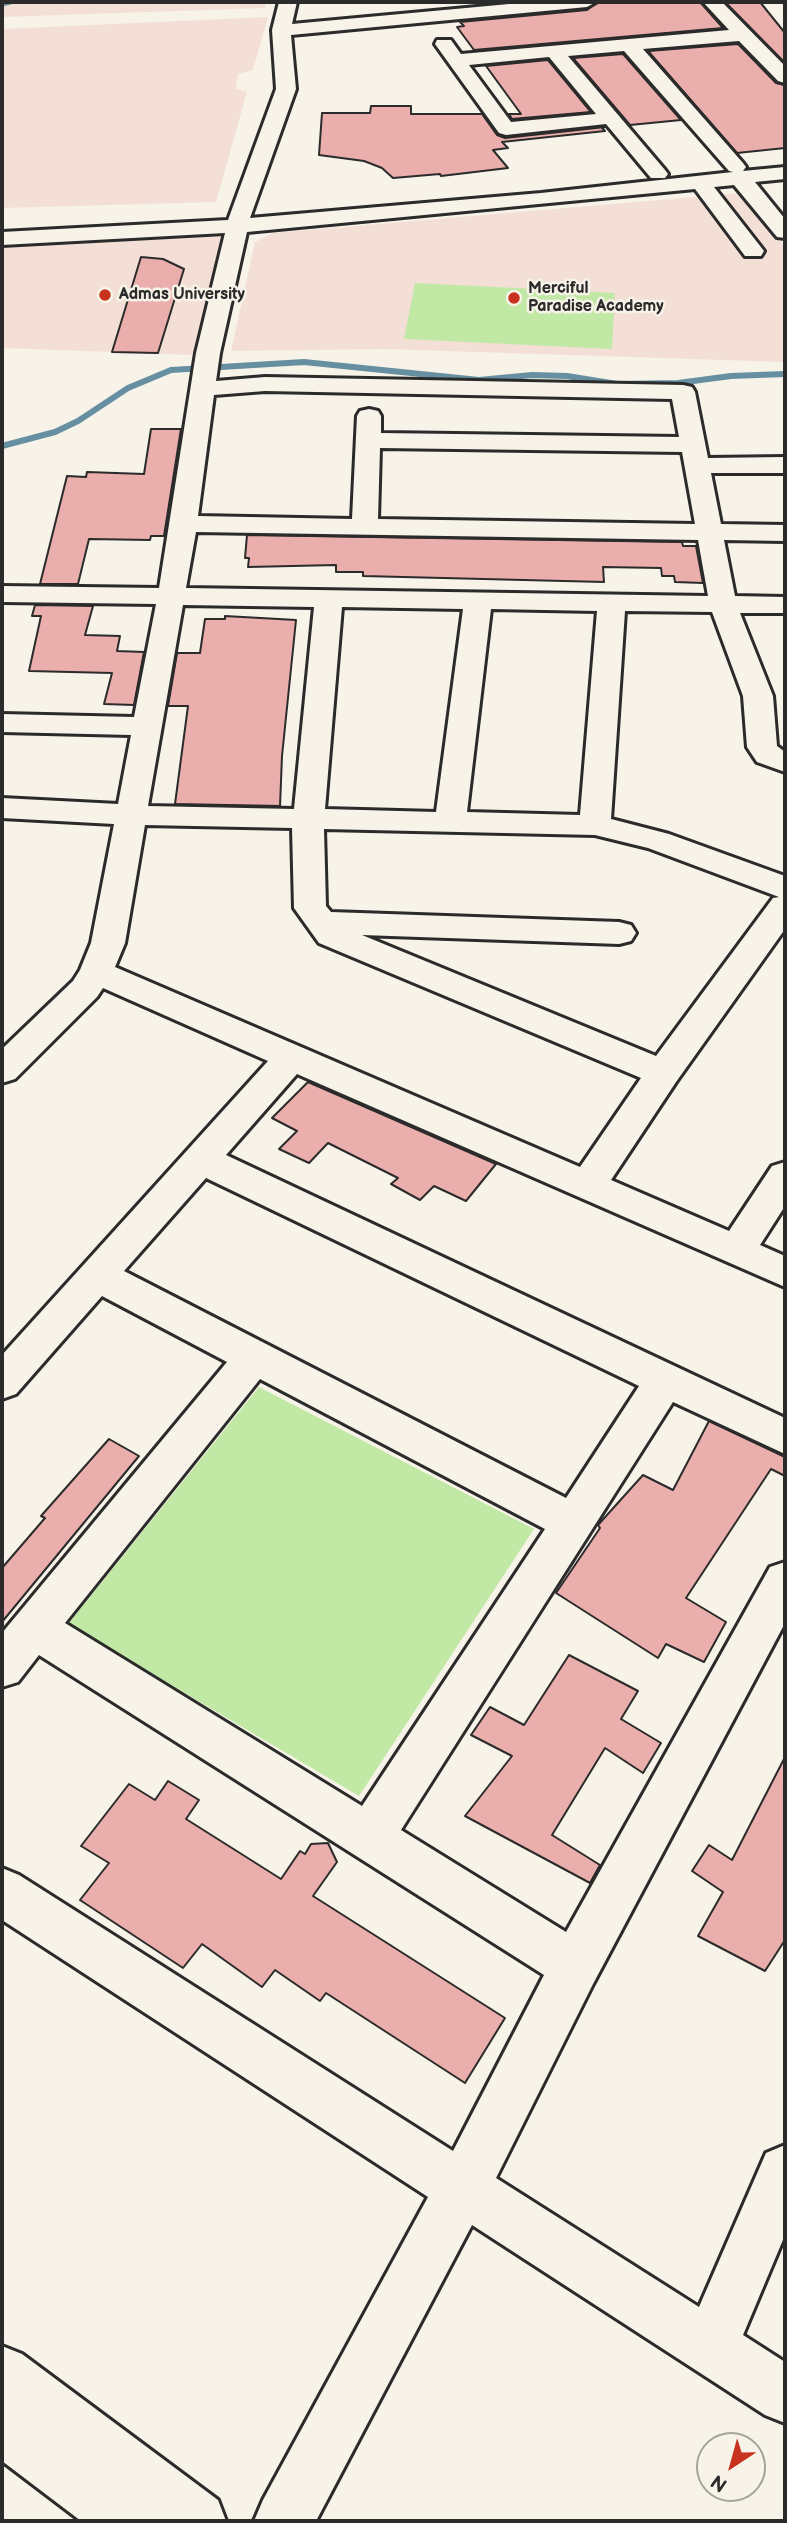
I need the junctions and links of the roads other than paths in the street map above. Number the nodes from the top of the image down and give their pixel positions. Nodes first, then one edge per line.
1 (288, 2) edge
2 (587, 2) edge
3 (712, 2) edge
4 (425, 16) junction
5 (281, 30) junction
6 (741, 35) junction
7 (629, 45) junction
8 (554, 51) junction
9 (456, 60) junction
10 (785, 77) edge
11 (610, 118) junction
12 (785, 162) edge
13 (738, 172) junction
14 (785, 173) edge
15 (658, 174) junction
16 (700, 182) junction
17 (537, 192) junction
18 (240, 219) junction
19 (2, 223) edge
20 (785, 232) edge
21 (2, 238) edge
22 (753, 251) dead end
23 (202, 386) junction
24 (370, 386) junction
25 (368, 440) junction
26 (695, 455) junction
27 (785, 465) edge
28 (184, 524) junction
29 (365, 526) junction
30 (710, 532) junction
31 (785, 533) edge
32 (2, 594) edge
33 (170, 597) junction
34 (329, 599) junction
35 (478, 601) junction
36 (612, 603) junction
37 (723, 604) junction
38 (785, 605) edge
39 (772, 697) edge
40 (2, 723) edge
41 (147, 726) junction
42 (785, 763) edge
43 (2, 808) edge
44 (132, 815) junction
45 (308, 820) junction
46 (450, 821) junction
47 (595, 825) junction
48 (785, 888) edge
49 (785, 906) edge
50 (321, 923) junction
51 (619, 933) dead end
52 (96, 972) junction
53 (290, 1059) junction
54 (2, 1070) edge
55 (663, 1073) junction
56 (200, 1159) junction
57 (785, 1176) edge
58 (587, 1186) junction
59 (736, 1251) junction
60 (785, 1272) edge
61 (98, 1276) junction
62 (254, 1357) junction
63 (666, 1381) junction
64 (2, 1382) edge
65 (785, 1437) edge
66 (573, 1523) junction
67 (785, 1581) edge
68 (34, 1628) junction
69 (2, 1667) edge
70 (369, 1838) junction
71 (2, 1892) edge
72 (575, 1966) junction
73 (785, 2172) edge
74 (462, 2188) junction
75 (710, 2347) junction
76 (2, 2374) edge
77 (785, 2395) edge
78 (2, 2425) edge
79 (130, 2521) edge
80 (197, 2521) edge
81 (284, 2521) edge

1 - 5 street
2 - 4 street
3 - 6 street
4 - 5 street
4 - 9 street
5 - 18 street
6 - 7 street
6 - 10 street
7 - 8 street
7 - 13 street
8 - 9 street
8 - 11 street
9 - 11 street
11 - 15 street
12 - 13 street
13 - 14 street
13 - 15 street
13 - 16 street
13 - 20 street
15 - 17 street
16 - 17 street
16 - 22 street
17 - 18 street
18 - 19 street
18 - 21 street
18 - 23 street
23 - 24 street
23 - 28 street
24 - 25 street
24 - 26 street
25 - 26 street
25 - 29 street
26 - 27 street
26 - 30 street
28 - 29 street
28 - 33 street
29 - 30 street
30 - 31 street
30 - 37 street
32 - 33 street
33 - 34 street
33 - 41 street
34 - 35 street
34 - 45 street
35 - 36 street
35 - 46 street
36 - 37 street
36 - 47 street
37 - 38 street
37 - 39 street
39 - 42 street
40 - 41 street
41 - 44 street
43 - 44 street
44 - 45 street
44 - 52 street
45 - 46 street
45 - 50 street
46 - 47 street
47 - 48 street
49 - 55 street
50 - 51 street
50 - 55 street
52 - 53 street
52 - 54 street
53 - 56 street
53 - 58 street
55 - 58 street
56 - 61 street
56 - 63 street
57 - 59 street
58 - 59 street
59 - 60 street
61 - 62 street
61 - 64 street
62 - 66 street
62 - 68 street
63 - 65 street
63 - 66 street
66 - 70 street
67 - 72 street
68 - 69 street
68 - 70 street
70 - 72 street
71 - 74 street
72 - 74 street
73 - 75 street
74 - 75 street
74 - 81 street
75 - 77 street
76 - 80 street
78 - 79 street

